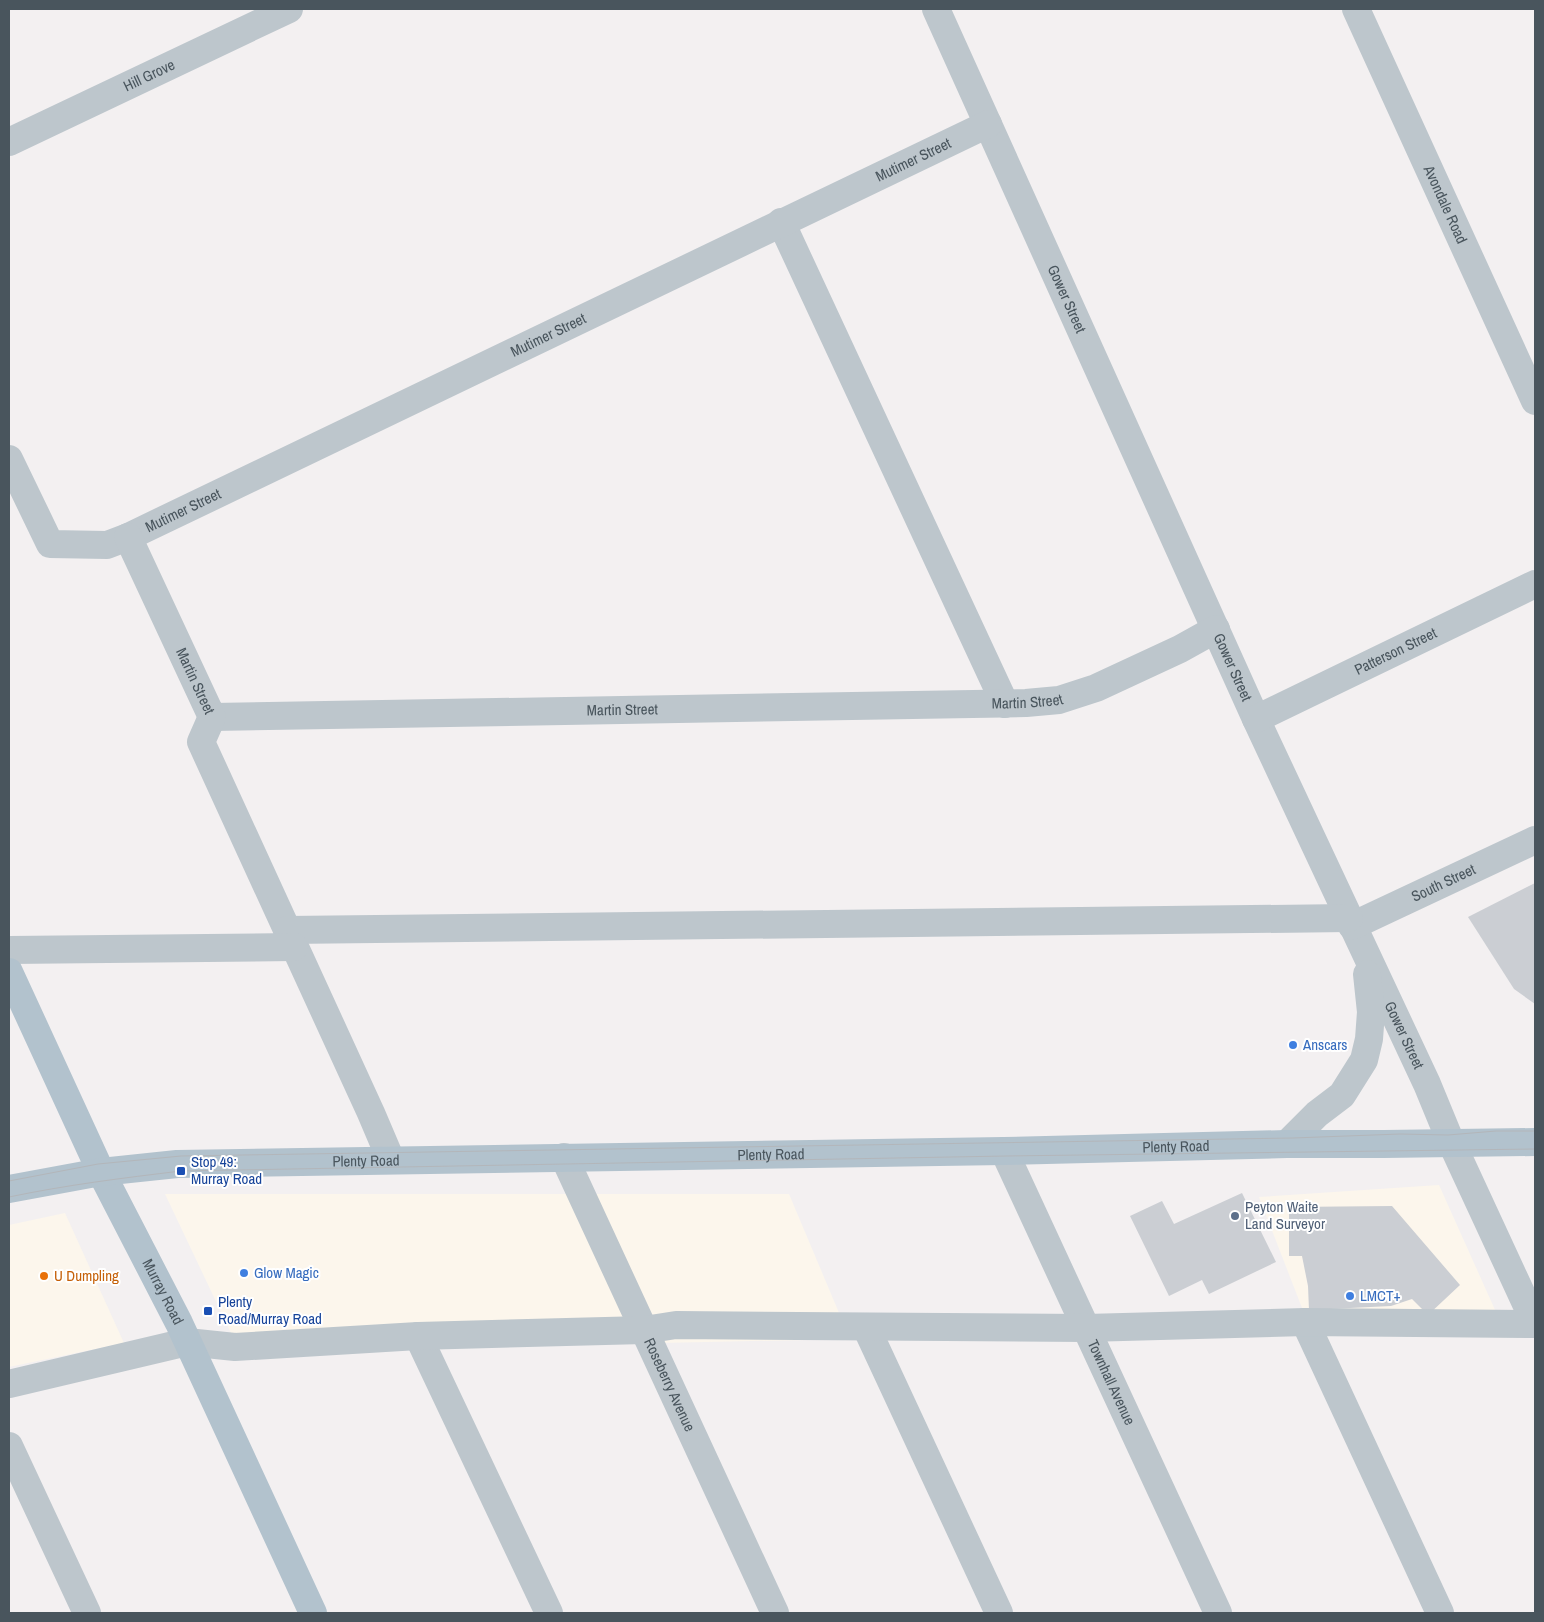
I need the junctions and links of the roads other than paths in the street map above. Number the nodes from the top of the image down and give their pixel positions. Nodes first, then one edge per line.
1 (290, 9) edge
2 (936, 9) edge
3 (1356, 9) edge
4 (988, 124) junction
5 (9, 142) edge
6 (781, 222) junction
7 (1535, 401) edge
8 (9, 459) edge
9 (118, 541) junction
10 (1535, 584) edge
11 (1216, 629) junction
12 (1005, 704) junction
13 (212, 717) junction
14 (1256, 719) junction
15 (1535, 840) edge
16 (1351, 922) junction
17 (291, 938) junction
18 (9, 950) edge
19 (1364, 952) junction
20 (9, 972) edge
21 (1452, 1142) junction
22 (1535, 1142) edge
23 (1287, 1144) junction
24 (1004, 1151) junction
25 (564, 1157) junction
26 (391, 1160) junction
27 (101, 1172) junction
28 (9, 1189) edge
29 (1305, 1322) junction
30 (1535, 1324) edge
31 (866, 1327) junction
32 (1086, 1328) junction
33 (644, 1330) junction
34 (418, 1336) junction
35 (187, 1342) junction
36 (9, 1384) edge
37 (9, 1446) edge
38 (86, 1613) edge
39 (313, 1613) edge
40 (549, 1613) edge
41 (775, 1613) edge
42 (999, 1613) edge
43 (1218, 1613) edge
44 (1440, 1613) edge

1 - 5 street, Hill Grove
2 - 4 street, Gower Street
3 - 7 street, Avondale Road
4 - 6 street, Mutimer Street
4 - 11 street, Gower Street
6 - 9 street, Mutimer Street
6 - 12 street
8 - 9 street
9 - 13 street, Martin Street
10 - 14 street, Patterson Street
11 - 12 street, Martin Street
11 - 14 street, Gower Street
12 - 13 street, Martin Street
13 - 17 street
14 - 16 street, Gower Street
15 - 16 street, South Street
16 - 17 street
16 - 19 street, Gower Street
17 - 18 street
17 - 26 street
19 - 21 street, Gower Street
19 - 23 street
20 - 27 main road, Murray Road
21 - 22 main road, Plenty Road
21 - 23 main road, Plenty Road
21 - 30 street, Gower Street
23 - 24 main road, Plenty Road
24 - 25 main road, Plenty Road
24 - 32 street, Townhall Avenue
25 - 26 main road, Plenty Road
25 - 33 street, Roseberry Avenue
26 - 27 main road, Plenty Road
27 - 28 main road, Plenty Road
27 - 35 main road, Murray Road
29 - 30 street
29 - 32 street
29 - 44 street
31 - 32 street
31 - 33 street
31 - 42 street
32 - 43 street, Townhall Avenue
33 - 34 street
33 - 41 street, Roseberry Avenue
34 - 35 street
34 - 40 street
35 - 36 street
35 - 39 main road, Murray Road
37 - 38 street

